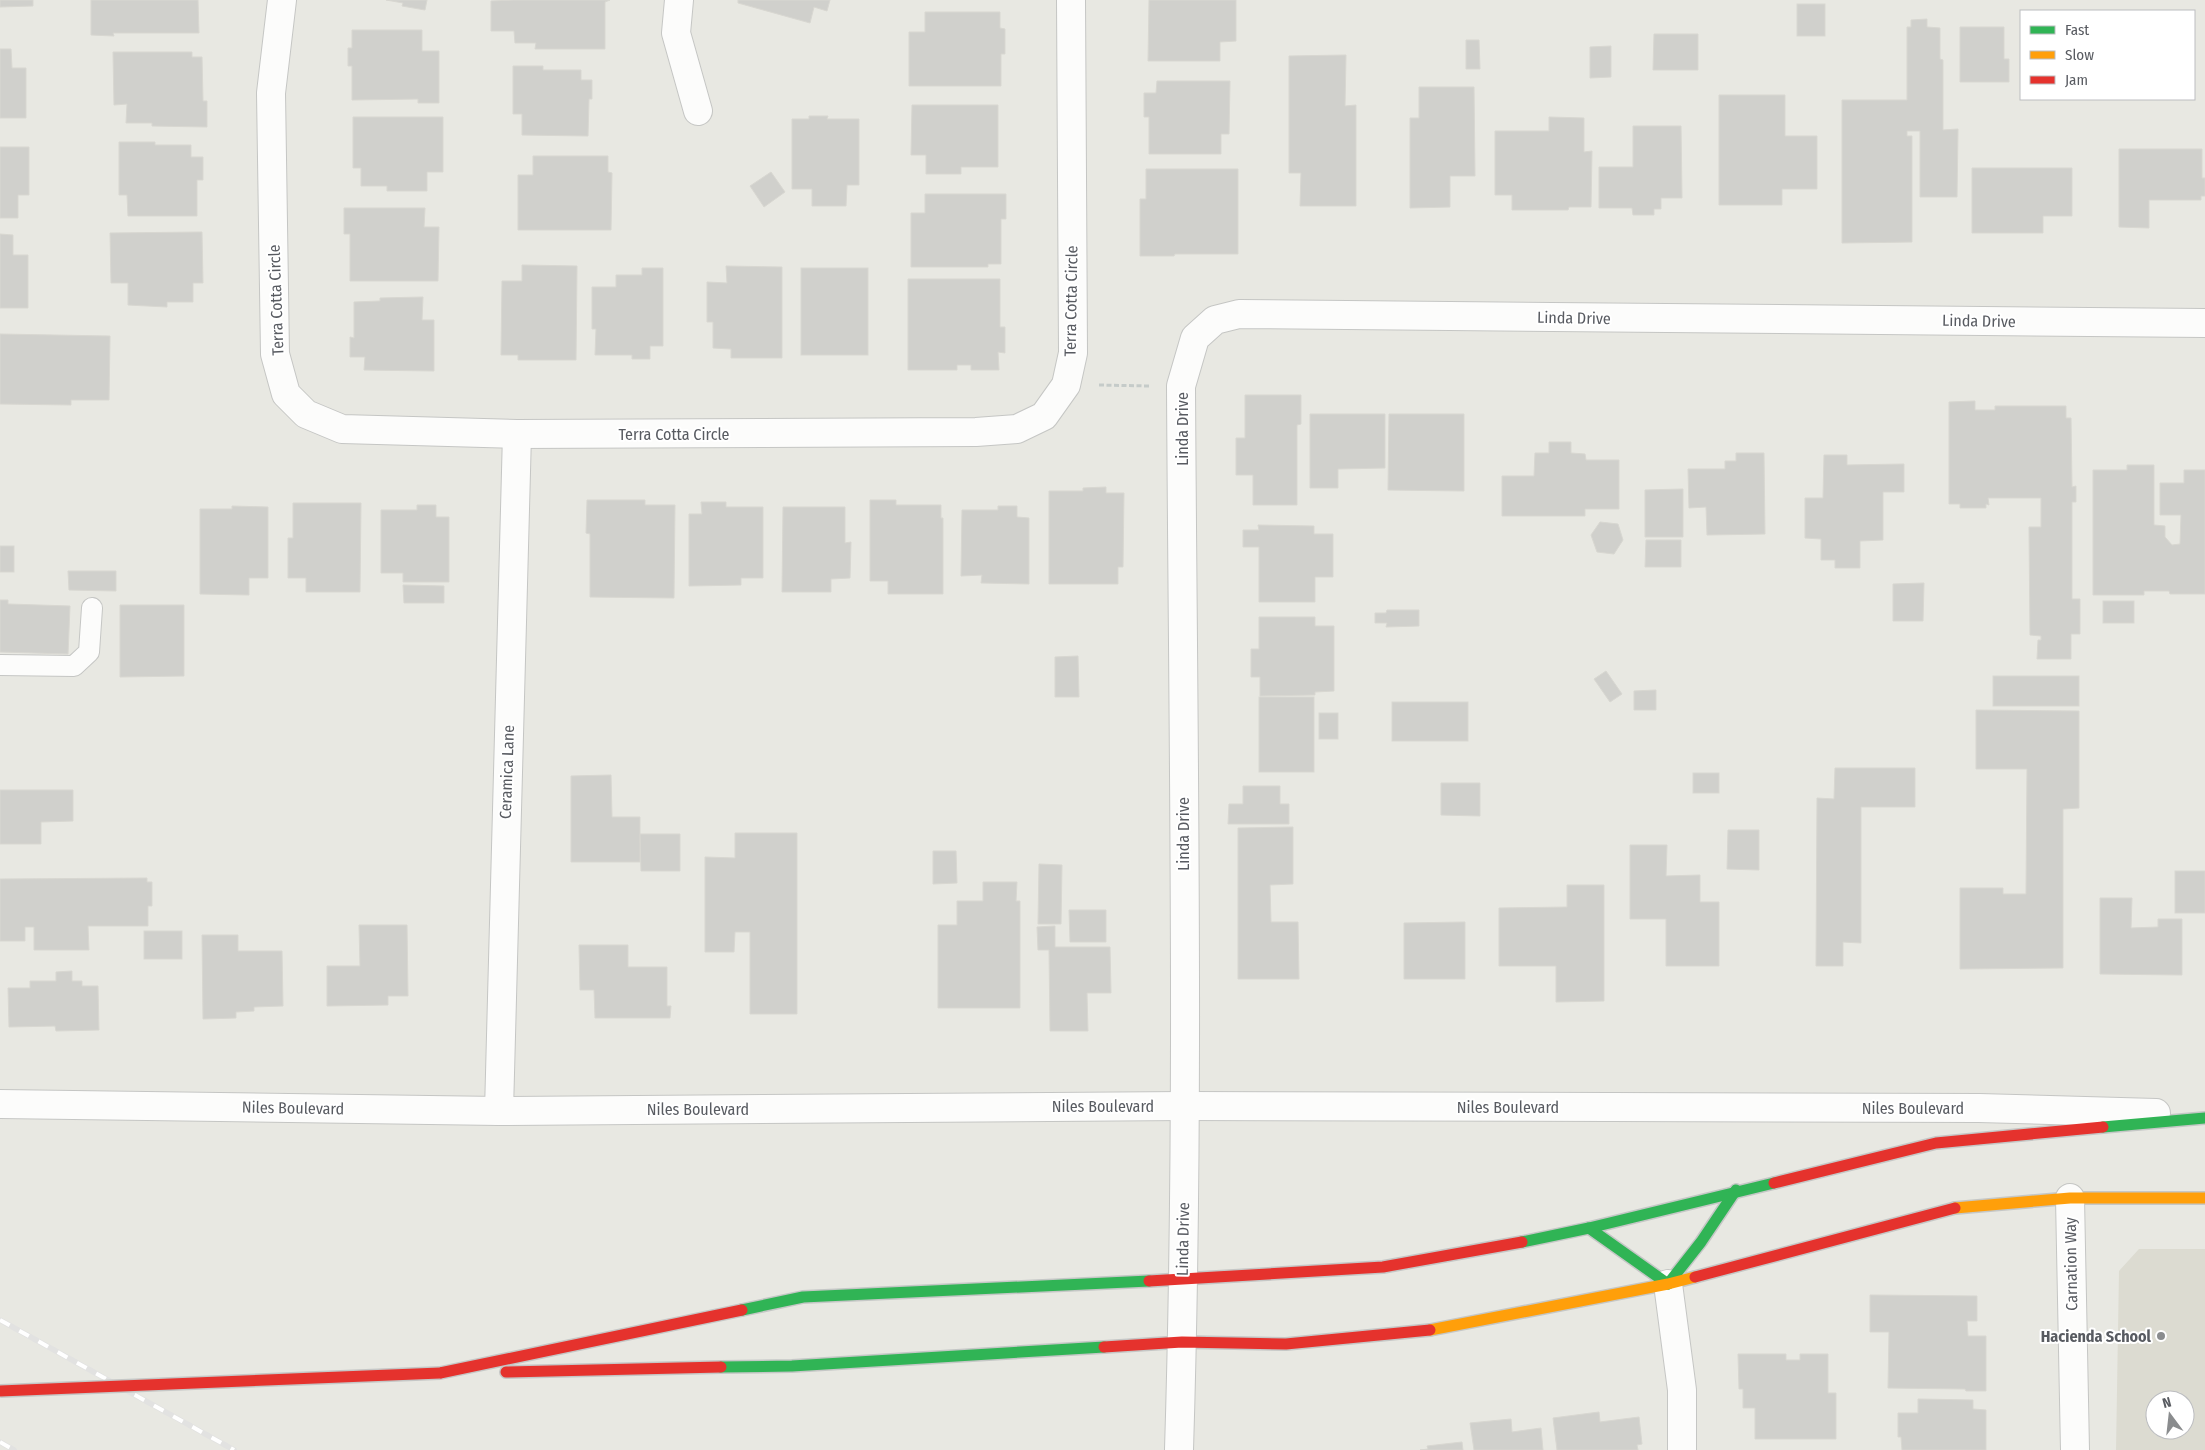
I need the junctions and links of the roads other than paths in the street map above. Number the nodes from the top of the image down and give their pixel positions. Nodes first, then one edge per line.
1 (282, 0) edge
2 (679, 0) edge
3 (1071, 0) edge
4 (698, 110) dead end
5 (2205, 323) edge
6 (517, 434) junction
7 (92, 608) dead end
8 (0, 665) edge
9 (0, 1104) edge
10 (1184, 1106) junction
11 (499, 1110) junction
12 (2205, 1116) edge
13 (1736, 1190) junction
14 (2070, 1198) junction
15 (2205, 1198) edge
16 (1589, 1228) junction
17 (1182, 1279) junction
18 (1668, 1284) junction
19 (1182, 1342) junction
20 (440, 1374) junction
21 (0, 1391) edge
22 (1178, 1450) edge
23 (1682, 1450) edge
24 (2075, 1450) edge

1 - 6 street, Terra Cotta Circle
2 - 4 street
3 - 6 street, Terra Cotta Circle
5 - 10 street, Linda Drive
6 - 11 street, Ceramica Lane
7 - 8 lane
9 - 11 street, Niles Boulevard
10 - 11 street, Niles Boulevard
10 - 12 street, Niles Boulevard
10 - 17 street, Linda Drive
12 - 13 main road, Niles Boulevard
13 - 16 main road, Niles Boulevard
13 - 18 main road
14 - 15 main road, Niles Boulevard
14 - 18 main road, Niles Boulevard
14 - 24 street, Carnation Way
16 - 17 main road, Niles Boulevard
16 - 18 main road
17 - 19 street, Linda Drive
17 - 20 main road, Niles Boulevard
18 - 19 main road, Niles Boulevard
18 - 23 street
19 - 20 main road, Niles Boulevard
19 - 22 street, Linda Drive
20 - 21 main road, Niles Boulevard, bridge

